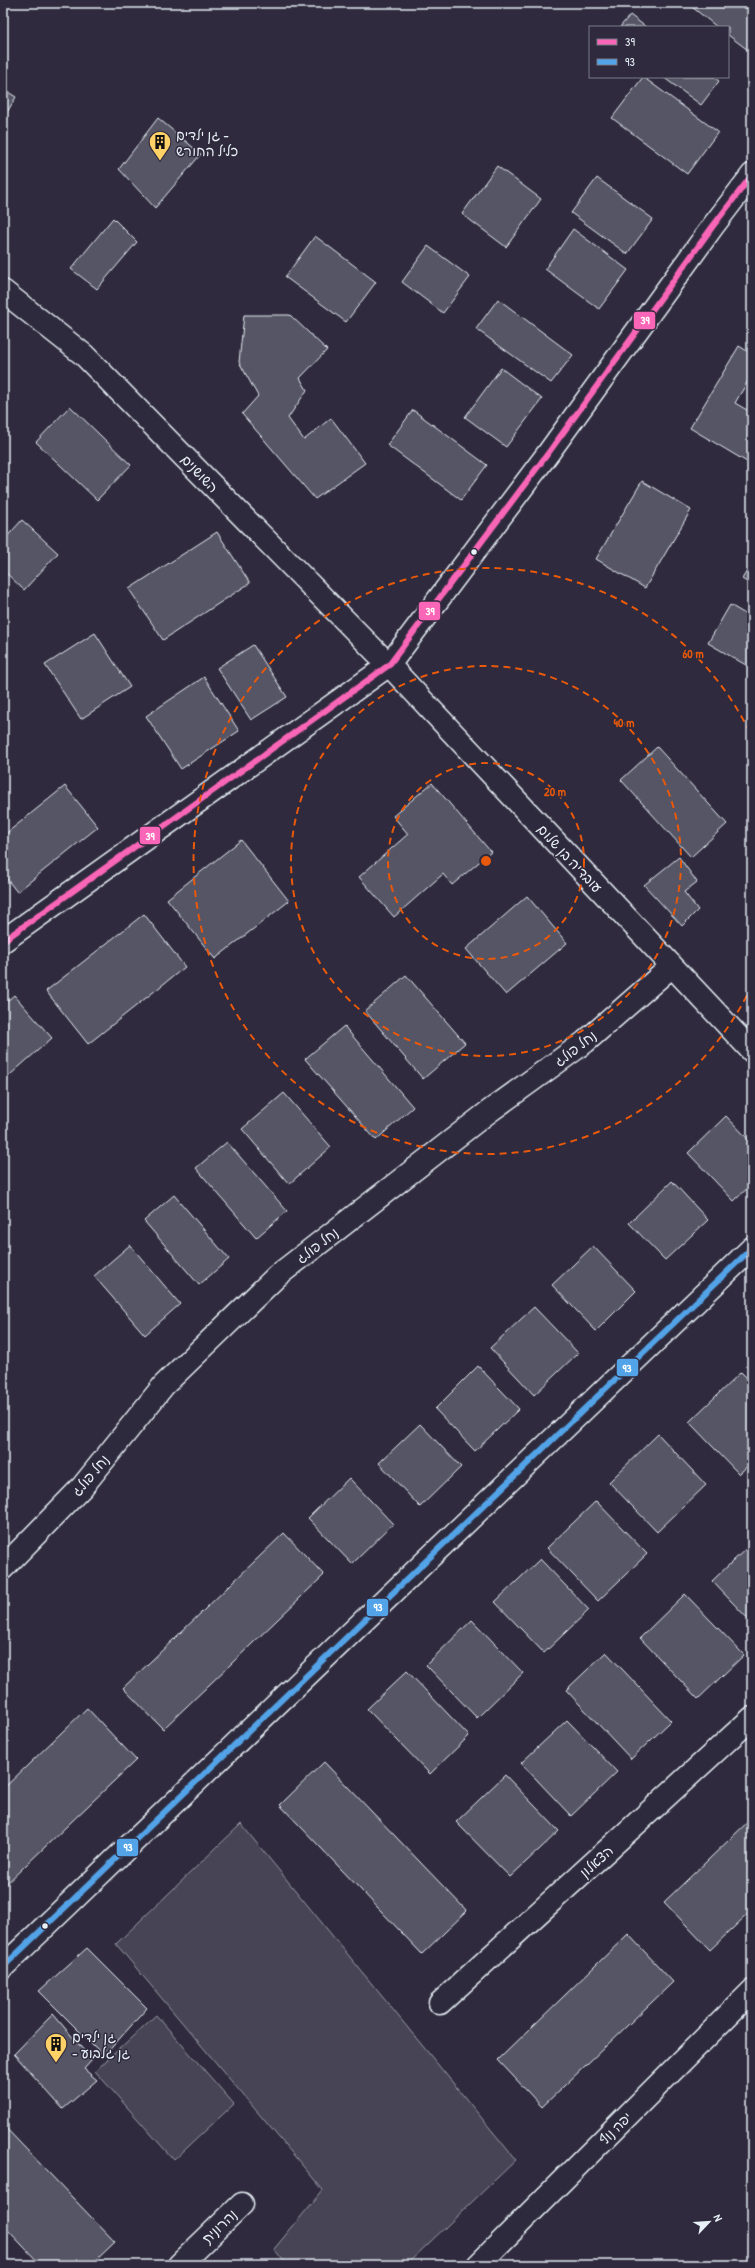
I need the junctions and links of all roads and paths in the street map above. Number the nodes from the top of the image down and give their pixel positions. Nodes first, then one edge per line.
1 (752, 174) edge
2 (4, 292) edge
3 (389, 665) junction
4 (3, 941) edge
5 (672, 966) junction
6 (752, 1051) edge
7 (752, 1248) edge
8 (3, 1568) edge
9 (752, 1718) edge
10 (3, 1968) edge
11 (752, 1991) edge
12 (440, 2003) dead end
13 (242, 2204) dead end
14 (179, 2265) edge
15 (478, 2265) edge

1 - 3 street
2 - 3 street, השושנים
3 - 4 street
3 - 5 street, עובדיה בן שלום
5 - 6 street, עובדיה בן שלום
5 - 8 street, נחל פולג
7 - 10 street
9 - 12 street, הצאלון
11 - 15 street, יפה נוף
13 - 14 street, נהרונית

